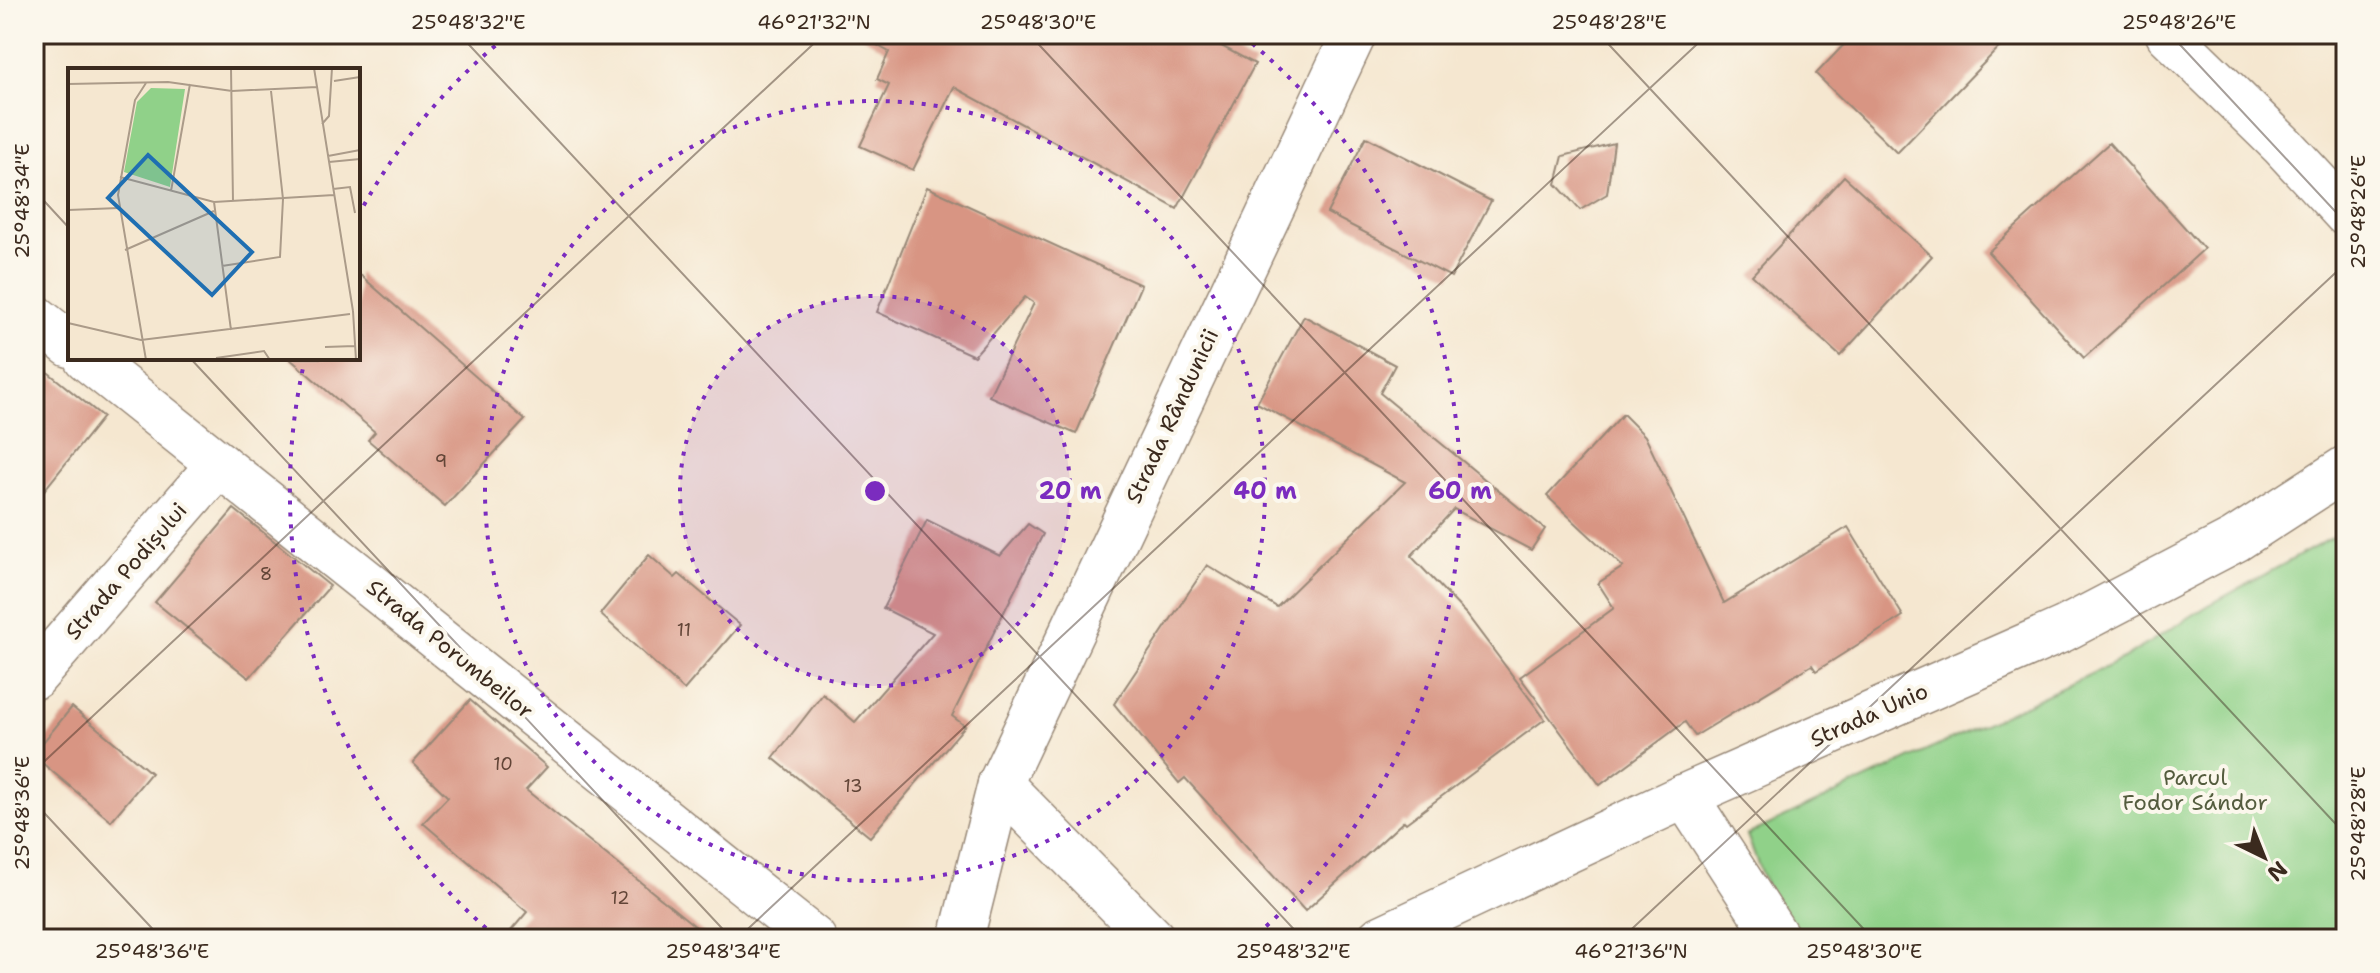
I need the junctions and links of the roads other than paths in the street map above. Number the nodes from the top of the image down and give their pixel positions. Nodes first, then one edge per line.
1 (1354, 34) edge
2 (2168, 34) edge
3 (2346, 214) edge
4 (34, 316) edge
5 (68, 343) edge
6 (89, 360) edge
7 (219, 464) junction
8 (2346, 468) edge
9 (34, 677) edge
10 (1000, 784) junction
11 (1685, 796) junction
12 (814, 939) edge
13 (961, 939) edge
14 (1153, 939) edge
15 (1379, 939) edge
16 (1778, 939) edge

1 - 10 street, Strada Rândunicii
2 - 3 street
4 - 5 street
6 - 7 street, Strada Porumbeilor
7 - 9 street, Strada Podișului
7 - 12 street, Strada Porumbeilor
8 - 11 street, Strada Unio
10 - 13 street, Strada Rândunicii
10 - 14 street
11 - 15 street, Strada Unio
11 - 16 street

